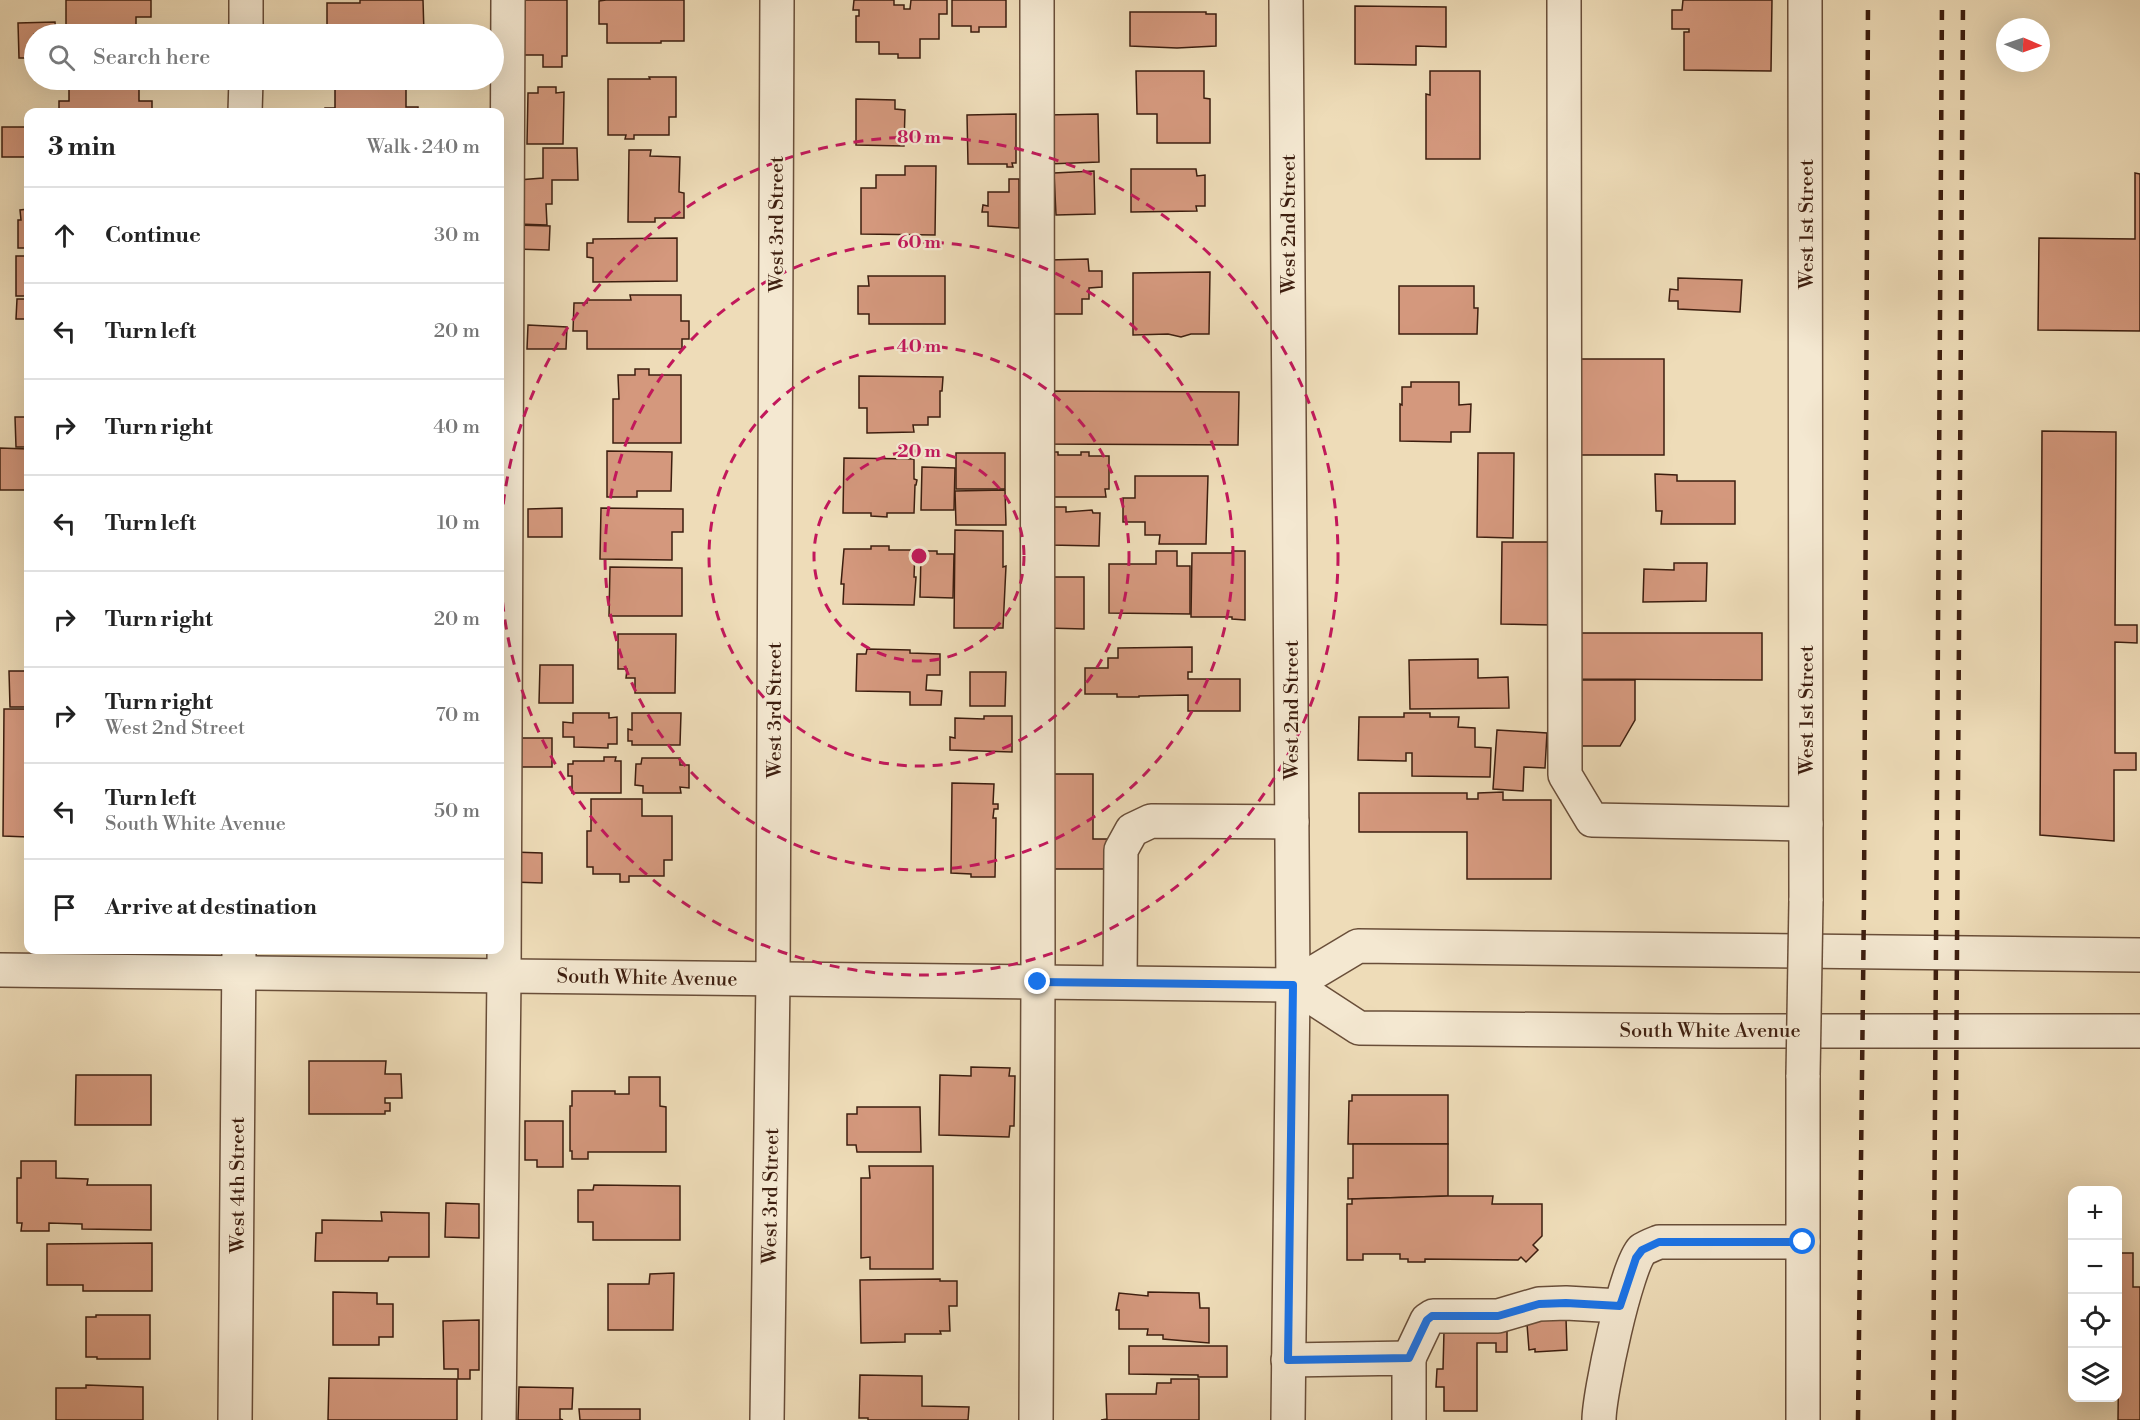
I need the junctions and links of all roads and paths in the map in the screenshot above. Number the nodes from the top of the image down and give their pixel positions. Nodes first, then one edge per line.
1 (246, 0) edge
2 (508, 0) edge
3 (777, 0) edge
4 (1036, 0) edge
5 (1286, 0) edge
6 (1564, 0) edge
7 (1805, 0) edge
8 (246, 24) edge
9 (246, 90) edge
10 (245, 108) edge
11 (1292, 822) junction
12 (1806, 824) junction
13 (2140, 955) edge
14 (239, 961) edge
15 (0, 970) edge
16 (504, 976) junction
17 (773, 979) junction
18 (1038, 982) junction
19 (1120, 982) junction
20 (1293, 985) junction
21 (2140, 1031) edge
22 (1803, 1242) junction
23 (1620, 1306) junction
24 (1409, 1358) junction
25 (1288, 1360) junction
26 (235, 1420) edge
27 (499, 1420) edge
28 (767, 1420) edge
29 (1036, 1420) edge
30 (1288, 1420) edge
31 (1409, 1420) edge
32 (1599, 1420) edge
33 (1803, 1420) edge

1 - 8 street
2 - 16 street
3 - 17 street, West 3rd Street
4 - 18 street
5 - 11 street, West 2nd Street
6 - 12 street
7 - 12 street, West 1st Street
9 - 10 street
11 - 19 street
11 - 20 street, West 2nd Street
12 - 22 street, West 1st Street, bridge
13 - 20 street
14 - 15 street, South White Avenue
14 - 16 street, South White Avenue
14 - 26 street, West 4th Street
16 - 17 street, South White Avenue
16 - 27 street
17 - 18 street, South White Avenue
17 - 28 street, West 3rd Street
18 - 19 street, South White Avenue
18 - 29 street
19 - 20 street, South White Avenue
20 - 21 street, South White Avenue
20 - 25 street, West 2nd Street
22 - 23 street
22 - 33 street, West 1st Street
23 - 24 street
23 - 32 street
24 - 25 street
24 - 31 street
25 - 30 street, West 2nd Street

